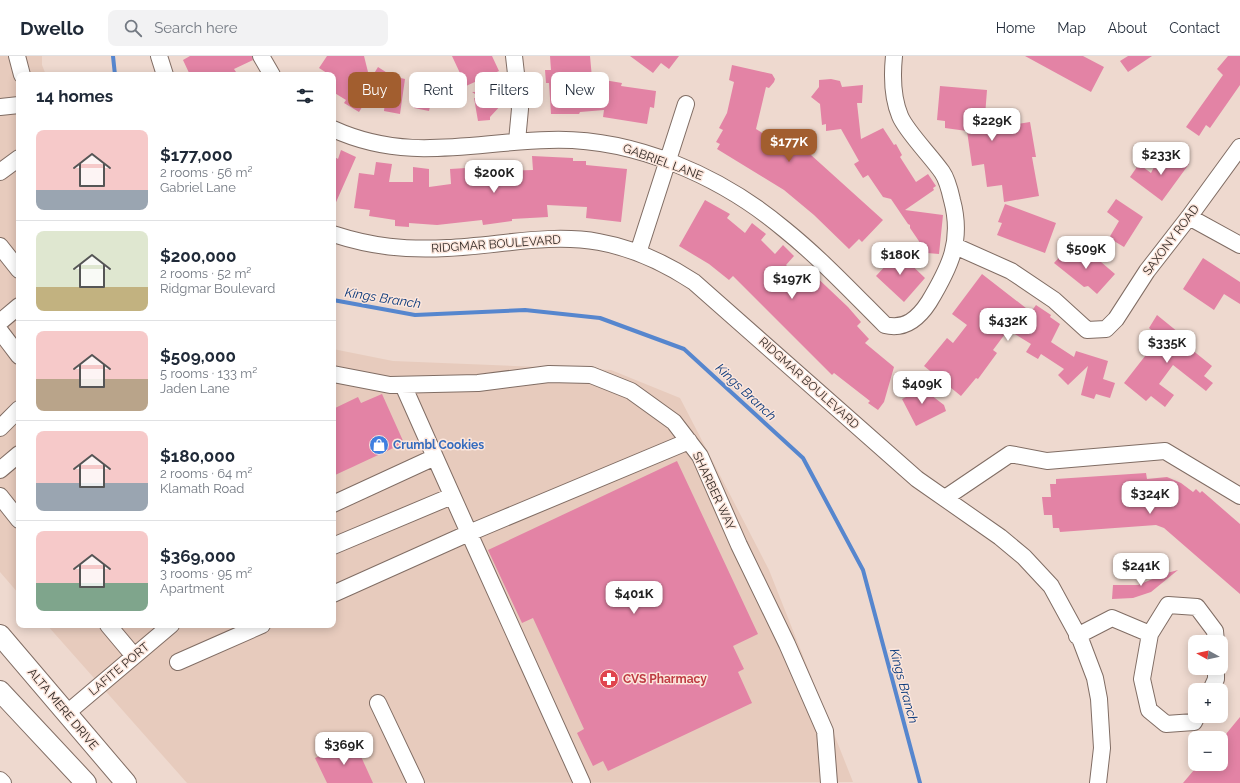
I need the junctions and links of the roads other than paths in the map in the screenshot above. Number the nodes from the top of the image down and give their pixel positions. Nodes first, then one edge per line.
1 (17, 56) edge
2 (159, 56) edge
3 (261, 56) edge
4 (514, 56) edge
5 (894, 56) edge
6 (21, 72) edge
7 (164, 72) edge
8 (270, 72) edge
9 (686, 104) dead end
10 (16, 105) edge
11 (0, 107) edge
12 (336, 130) edge
13 (517, 141) junction
14 (1240, 147) edge
15 (16, 160) edge
16 (668, 162) junction
17 (0, 172) edge
18 (1190, 217) junction
19 (336, 235) edge
20 (1240, 245) edge
21 (0, 246) edge
22 (955, 246) junction
23 (638, 253) junction
24 (16, 266) edge
25 (16, 309) edge
26 (0, 322) edge
27 (0, 331) edge
28 (11, 353) edge
29 (336, 375) edge
30 (403, 385) junction
31 (16, 412) edge
32 (0, 428) edge
33 (688, 441) junction
34 (16, 457) edge
35 (435, 457) junction
36 (0, 470) edge
37 (0, 496) edge
38 (452, 496) junction
39 (1240, 496) edge
40 (945, 498) junction
41 (336, 503) edge
42 (16, 516) edge
43 (469, 533) junction
44 (336, 545) edge
45 (336, 593) edge
46 (113, 628) edge
47 (167, 628) edge
48 (255, 628) edge
49 (1150, 634) junction
50 (0, 635) edge
51 (1215, 635) edge
52 (1077, 636) junction
53 (134, 656) junction
54 (178, 662) dead end
55 (0, 690) edge
56 (378, 703) dead end
57 (67, 713) junction
58 (1188, 722) edge
59 (0, 780) edge
60 (3, 783) edge
61 (86, 783) edge
62 (126, 783) edge
63 (416, 783) edge
64 (582, 783) edge
65 (829, 783) edge
66 (1098, 783) edge

1 - 6 street
2 - 7 street
3 - 8 street
4 - 13 street
5 - 22 street
9 - 16 street
10 - 11 street
12 - 13 street, GABRIEL LANE
13 - 16 street, GABRIEL LANE
14 - 18 street, SAXONY ROAD
15 - 17 street
16 - 22 street, GABRIEL LANE
16 - 23 street
18 - 20 street
18 - 22 street, SAXONY ROAD
19 - 23 street, RIDGMAR BOULEVARD
21 - 24 street
23 - 40 street, RIDGMAR BOULEVARD
25 - 26 street
27 - 28 street
29 - 30 street, SHARBER WAY
30 - 33 street, SHARBER WAY
30 - 35 street
31 - 32 street
33 - 43 street
33 - 65 street, SHARBER WAY
34 - 36 street
35 - 38 street
35 - 41 street
37 - 42 street
38 - 43 street
38 - 44 street
39 - 40 street
40 - 52 street, RIDGMAR BOULEVARD
43 - 45 street
43 - 64 street
46 - 53 street
47 - 53 street, LAFITE PORT
48 - 54 street
49 - 51 street
49 - 52 street
49 - 58 street
50 - 57 main road, ALTA MERE DRIVE
52 - 66 street, RIDGMAR BOULEVARD
53 - 57 street, LAFITE PORT
55 - 61 main road
56 - 63 street
57 - 62 main road, ALTA MERE DRIVE
59 - 60 street

